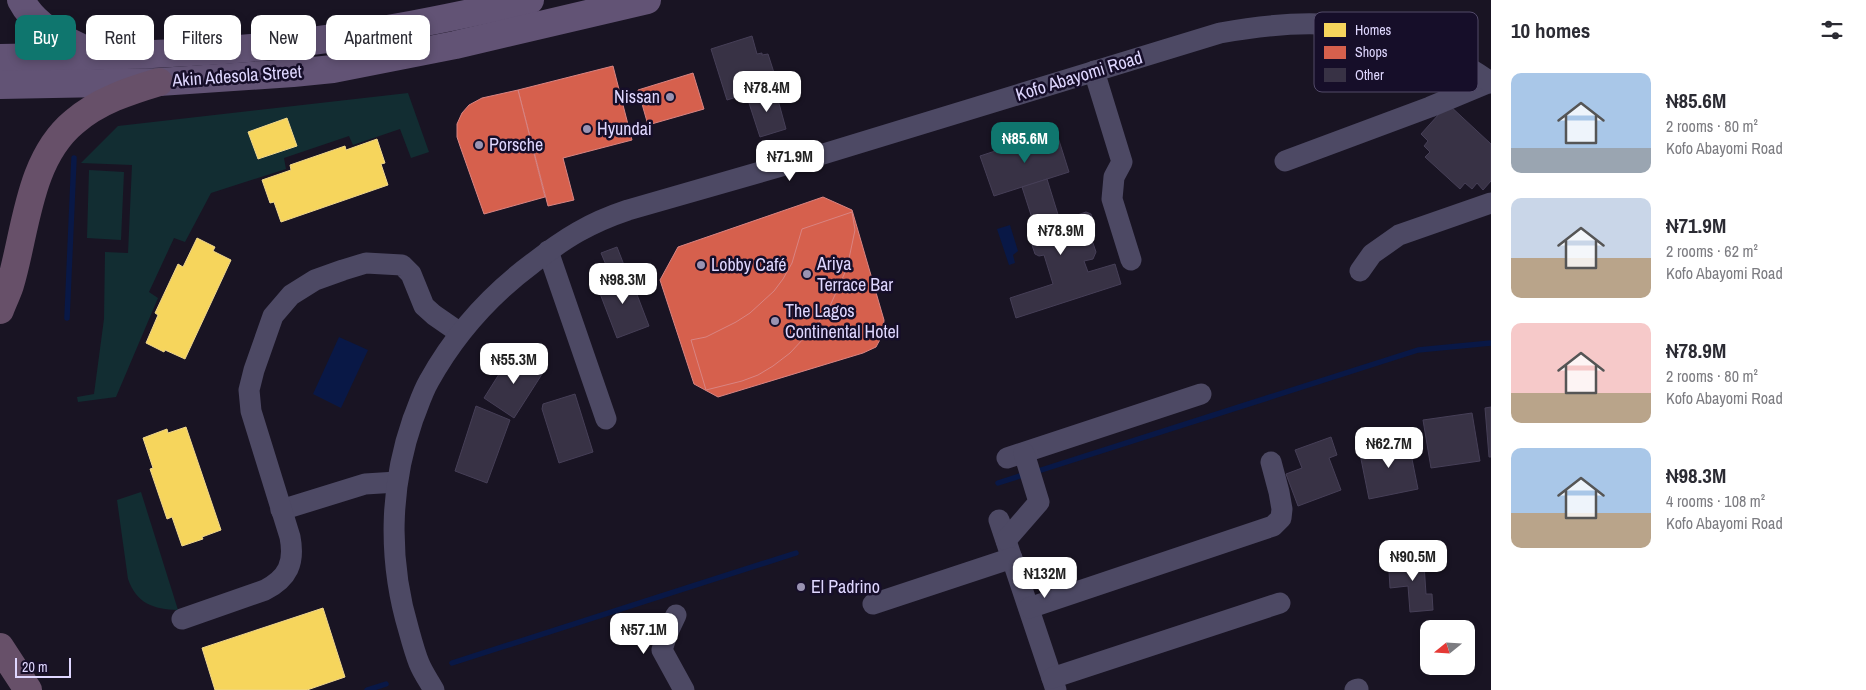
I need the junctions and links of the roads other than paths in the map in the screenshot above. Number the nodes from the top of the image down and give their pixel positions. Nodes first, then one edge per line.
1 (21, 0) edge
2 (530, 0) edge
3 (647, 0) edge
4 (1314, 24) edge
5 (86, 50) edge
6 (154, 54) edge
7 (86, 56) edge
8 (0, 58) edge
9 (1094, 71) junction
10 (1478, 75) edge
11 (159, 82) junction
12 (1490, 82) edge
13 (0, 85) edge
14 (1478, 87) edge
15 (1465, 92) edge
16 (1285, 161) dead end
17 (1491, 203) edge
18 (548, 251) junction
19 (1131, 260) dead end
20 (1360, 272) dead end
21 (0, 310) edge
22 (460, 333) junction
23 (1201, 394) dead end
24 (606, 420) dead end
25 (1271, 462) dead end
26 (397, 482) junction
27 (281, 510) junction
28 (1006, 539) junction
29 (1280, 603) dead end
30 (873, 604) dead end
31 (1029, 608) junction
32 (676, 615) dead end
33 (182, 619) dead end
34 (0, 647) edge
35 (0, 660) edge
36 (1054, 684) edge
37 (27, 690) edge
38 (434, 690) edge
39 (684, 690) edge

1 - 5 main road
2 - 6 main road, Akin Adesola Street
3 - 11 main road, Akin Adesola Street
4 - 9 street, Kofo Abayomi Road
7 - 8 main road, Akin Adesola Street
9 - 18 street, Kofo Abayomi Road
9 - 19 street
10 - 12 street, Kofo Abayomi Road
11 - 13 main road, Akin Adesola Street
11 - 21 highway
12 - 14 street
15 - 16 street
17 - 20 street
18 - 22 street, Kofo Abayomi Road
18 - 24 street
22 - 26 street, Kofo Abayomi Road
22 - 27 street
23 - 28 street
25 - 31 street
26 - 27 street
26 - 38 street, Kofo Abayomi Road
27 - 33 street
28 - 30 street
28 - 31 street
29 - 36 street
31 - 36 street
32 - 39 street
34 - 37 highway
35 - 37 highway

